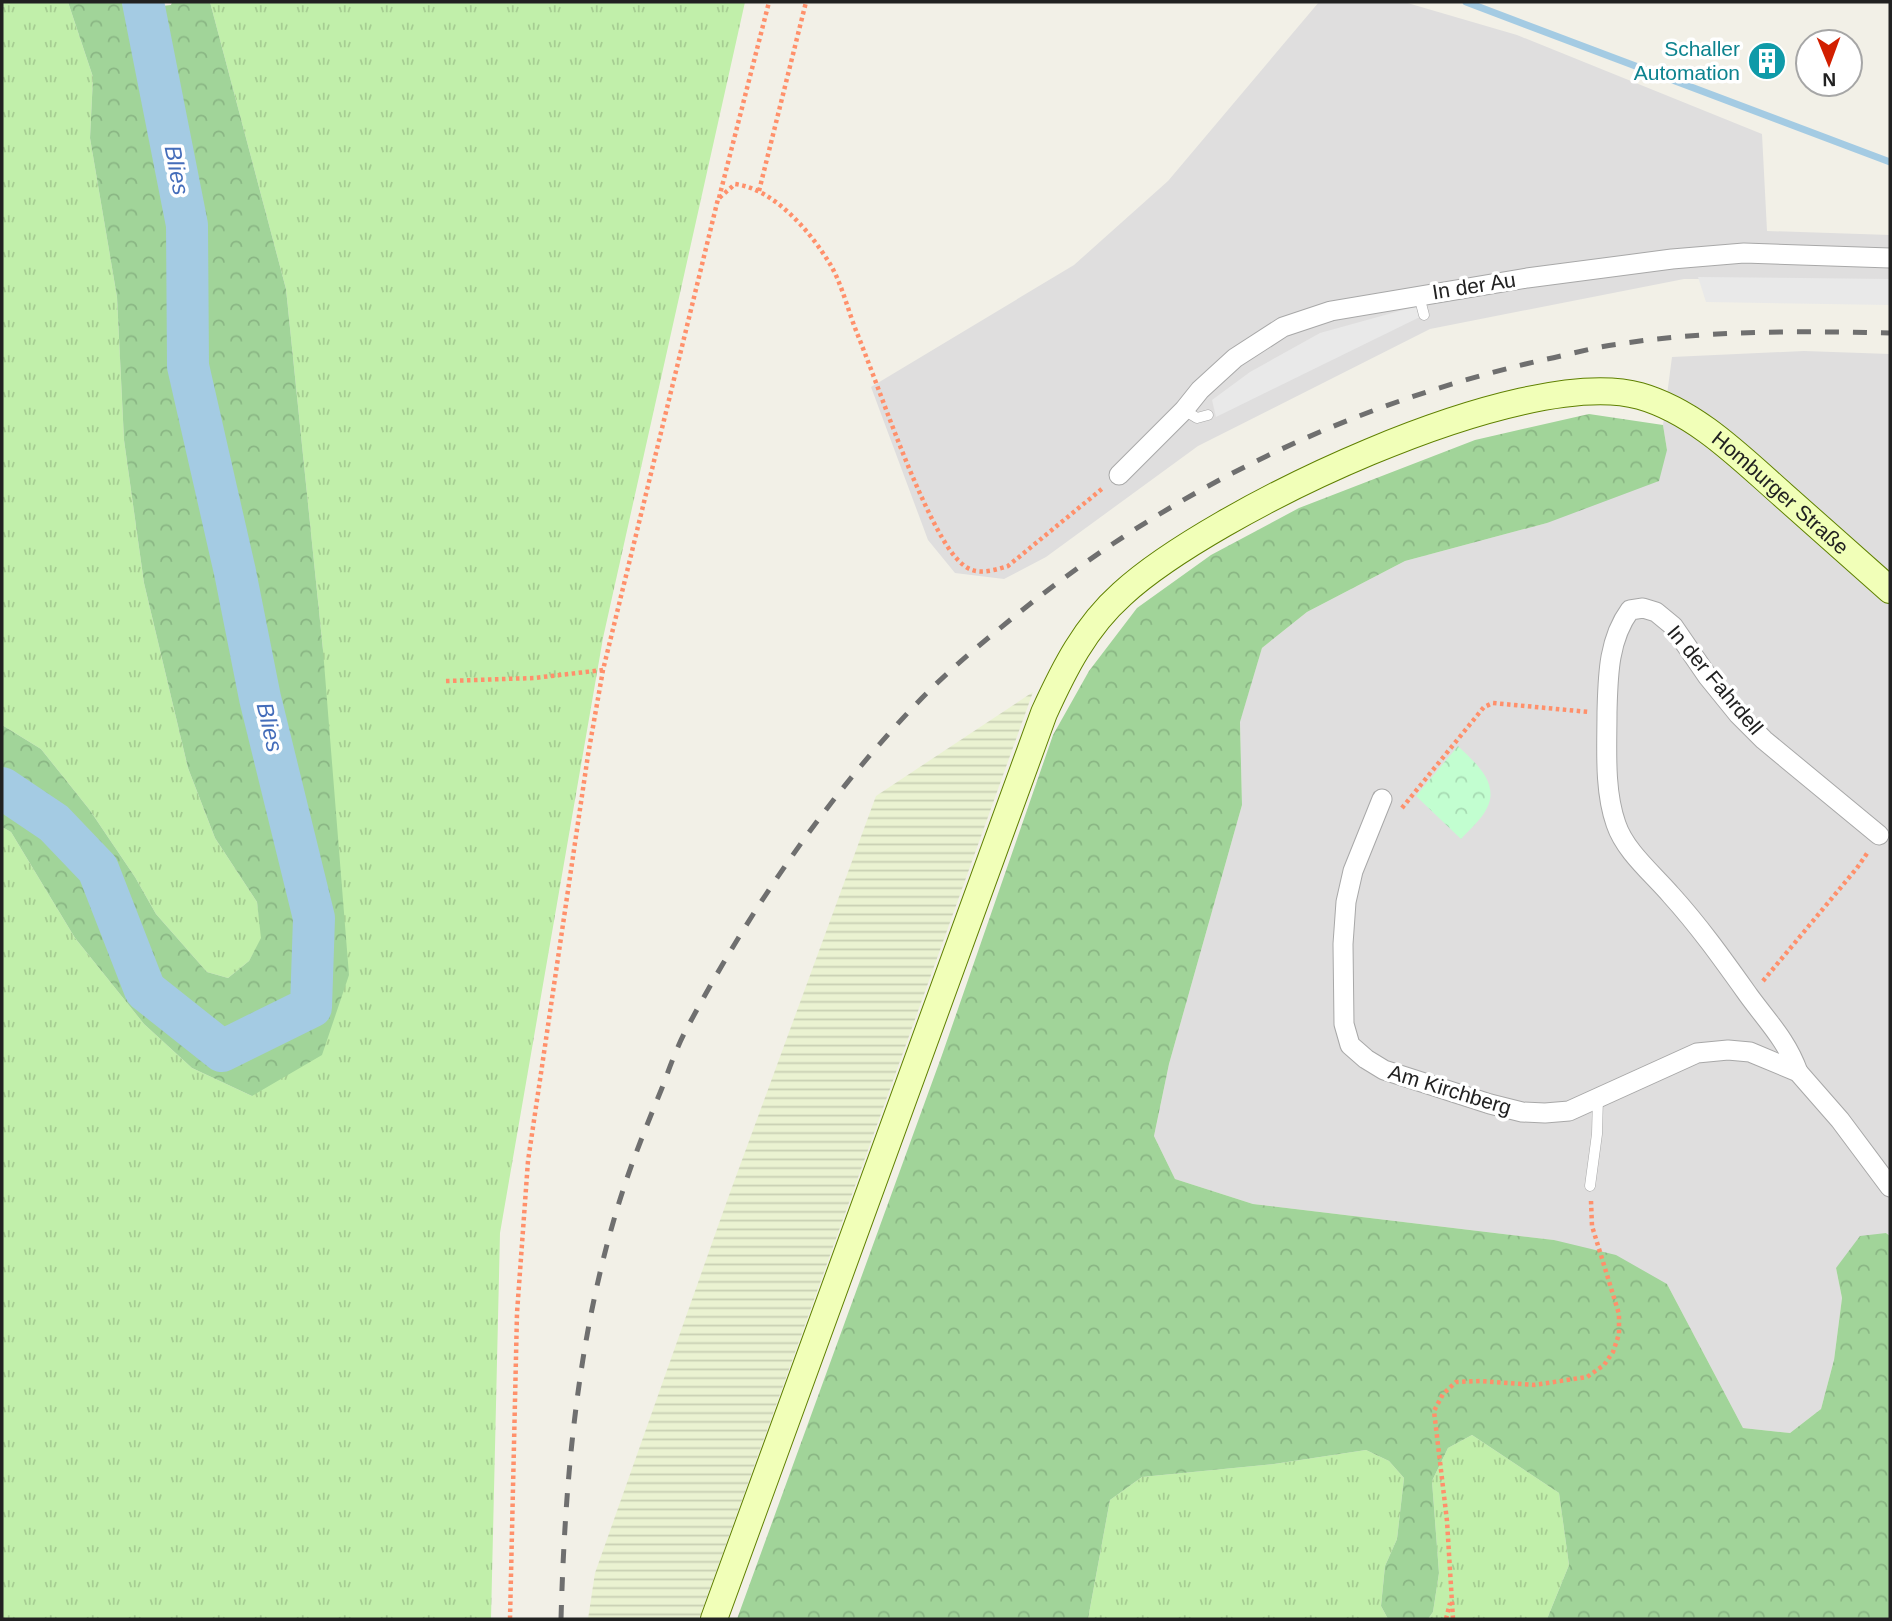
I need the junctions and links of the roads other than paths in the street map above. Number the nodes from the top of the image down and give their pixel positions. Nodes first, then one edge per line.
1 (1890, 258) edge
2 (1419, 295) junction
3 (1424, 315) dead end
4 (1184, 410) junction
5 (1208, 415) dead end
6 (1119, 475) road end
7 (1890, 590) edge
8 (1382, 799) dead end
9 (1879, 835) road end
10 (1798, 1072) junction
11 (1598, 1096) junction
12 (1590, 1186) road end
13 (1890, 1187) edge
14 (713, 1619) edge

1 - 2 street, In der Au
2 - 3 lane
2 - 4 street, In der Au
4 - 5 lane
4 - 6 street, In der Au
7 - 14 main road, Homburger Straße
8 - 11 street, Am Kirchberg
9 - 10 street, In der Fahrdell
10 - 11 street, Am Kirchberg
10 - 13 street
11 - 12 lane

